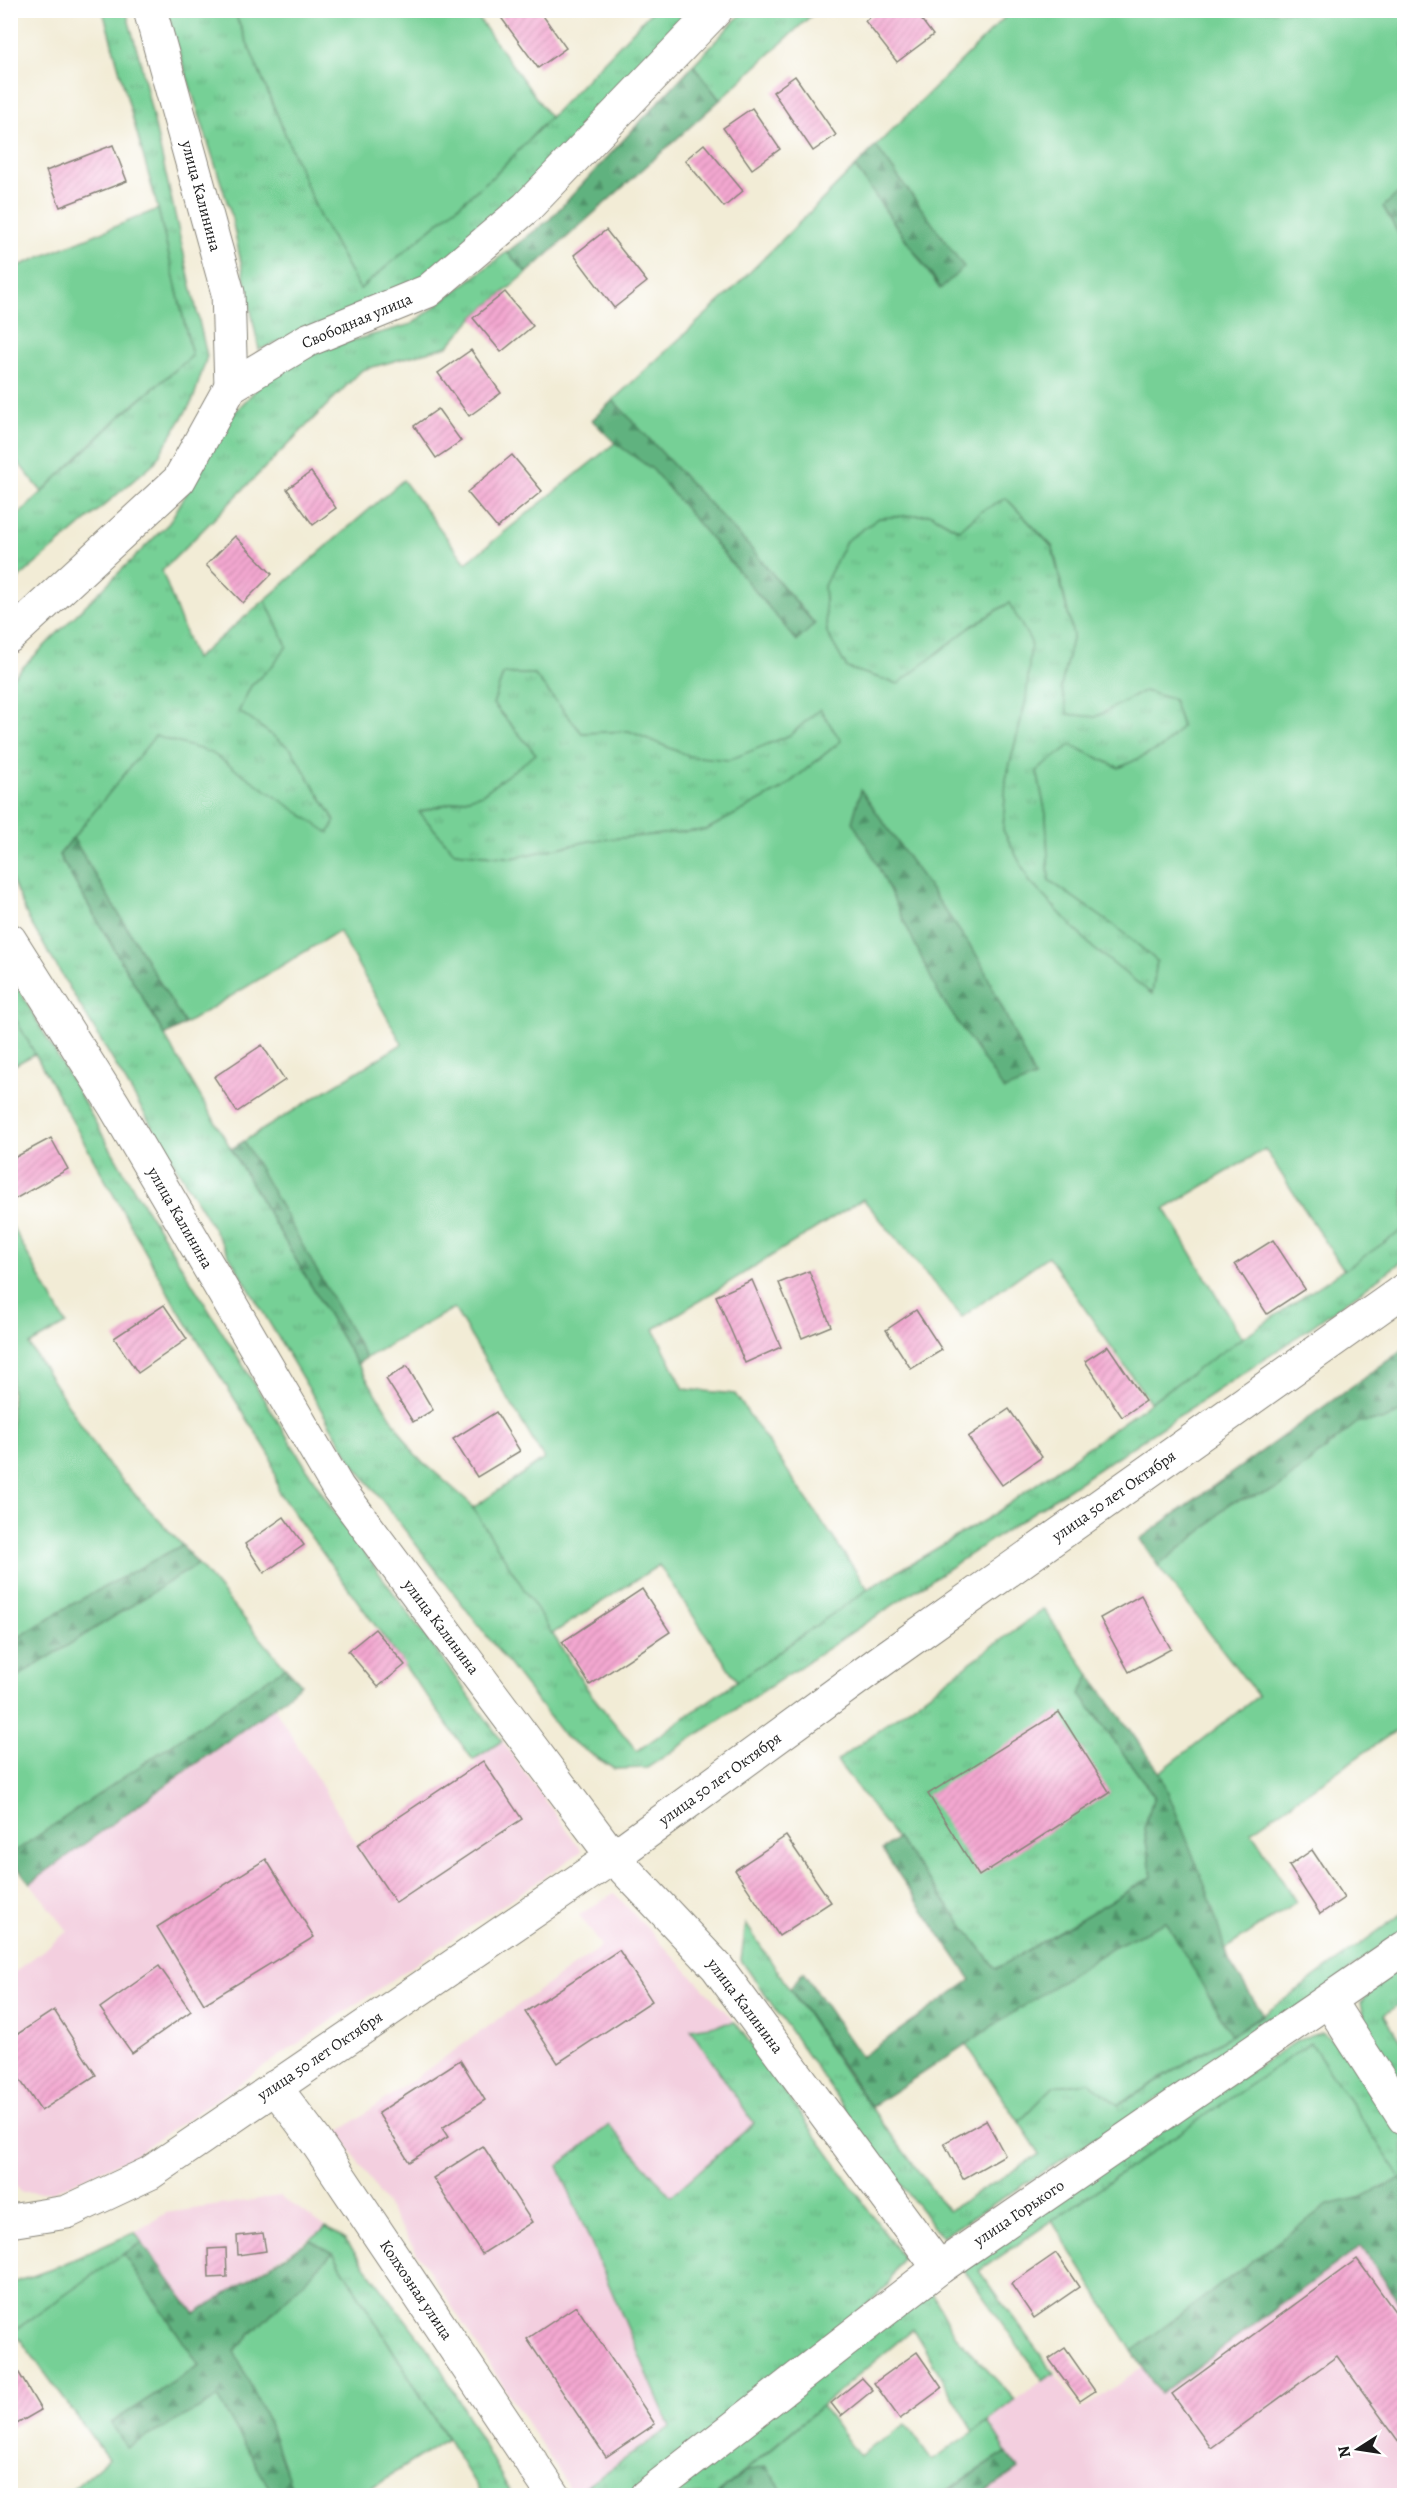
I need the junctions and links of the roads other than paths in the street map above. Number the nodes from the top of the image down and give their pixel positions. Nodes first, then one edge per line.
1 (150, 10) edge
2 (717, 10) edge
3 (231, 386) junction
4 (10, 636) edge
5 (10, 940) edge
6 (1404, 1290) edge
7 (613, 1857) junction
8 (1404, 1948) edge
9 (1329, 2001) junction
10 (275, 2087) junction
11 (1404, 2118) edge
12 (10, 2222) edge
13 (939, 2268) junction
14 (554, 2496) edge
15 (646, 2496) edge

1 - 3 street, улица Калинина
2 - 3 street, Свободная улица
3 - 4 street
5 - 7 street, улица Калинина
6 - 7 street, улица 50 лет Октября
7 - 10 street, улица 50 лет Октября
7 - 13 street, улица Калинина
8 - 9 street, улица Горького
9 - 11 street
9 - 13 street, улица Горького
10 - 12 street, улица 50 лет Октября
10 - 14 street, Колхозная улица
13 - 15 street, улица Горького

